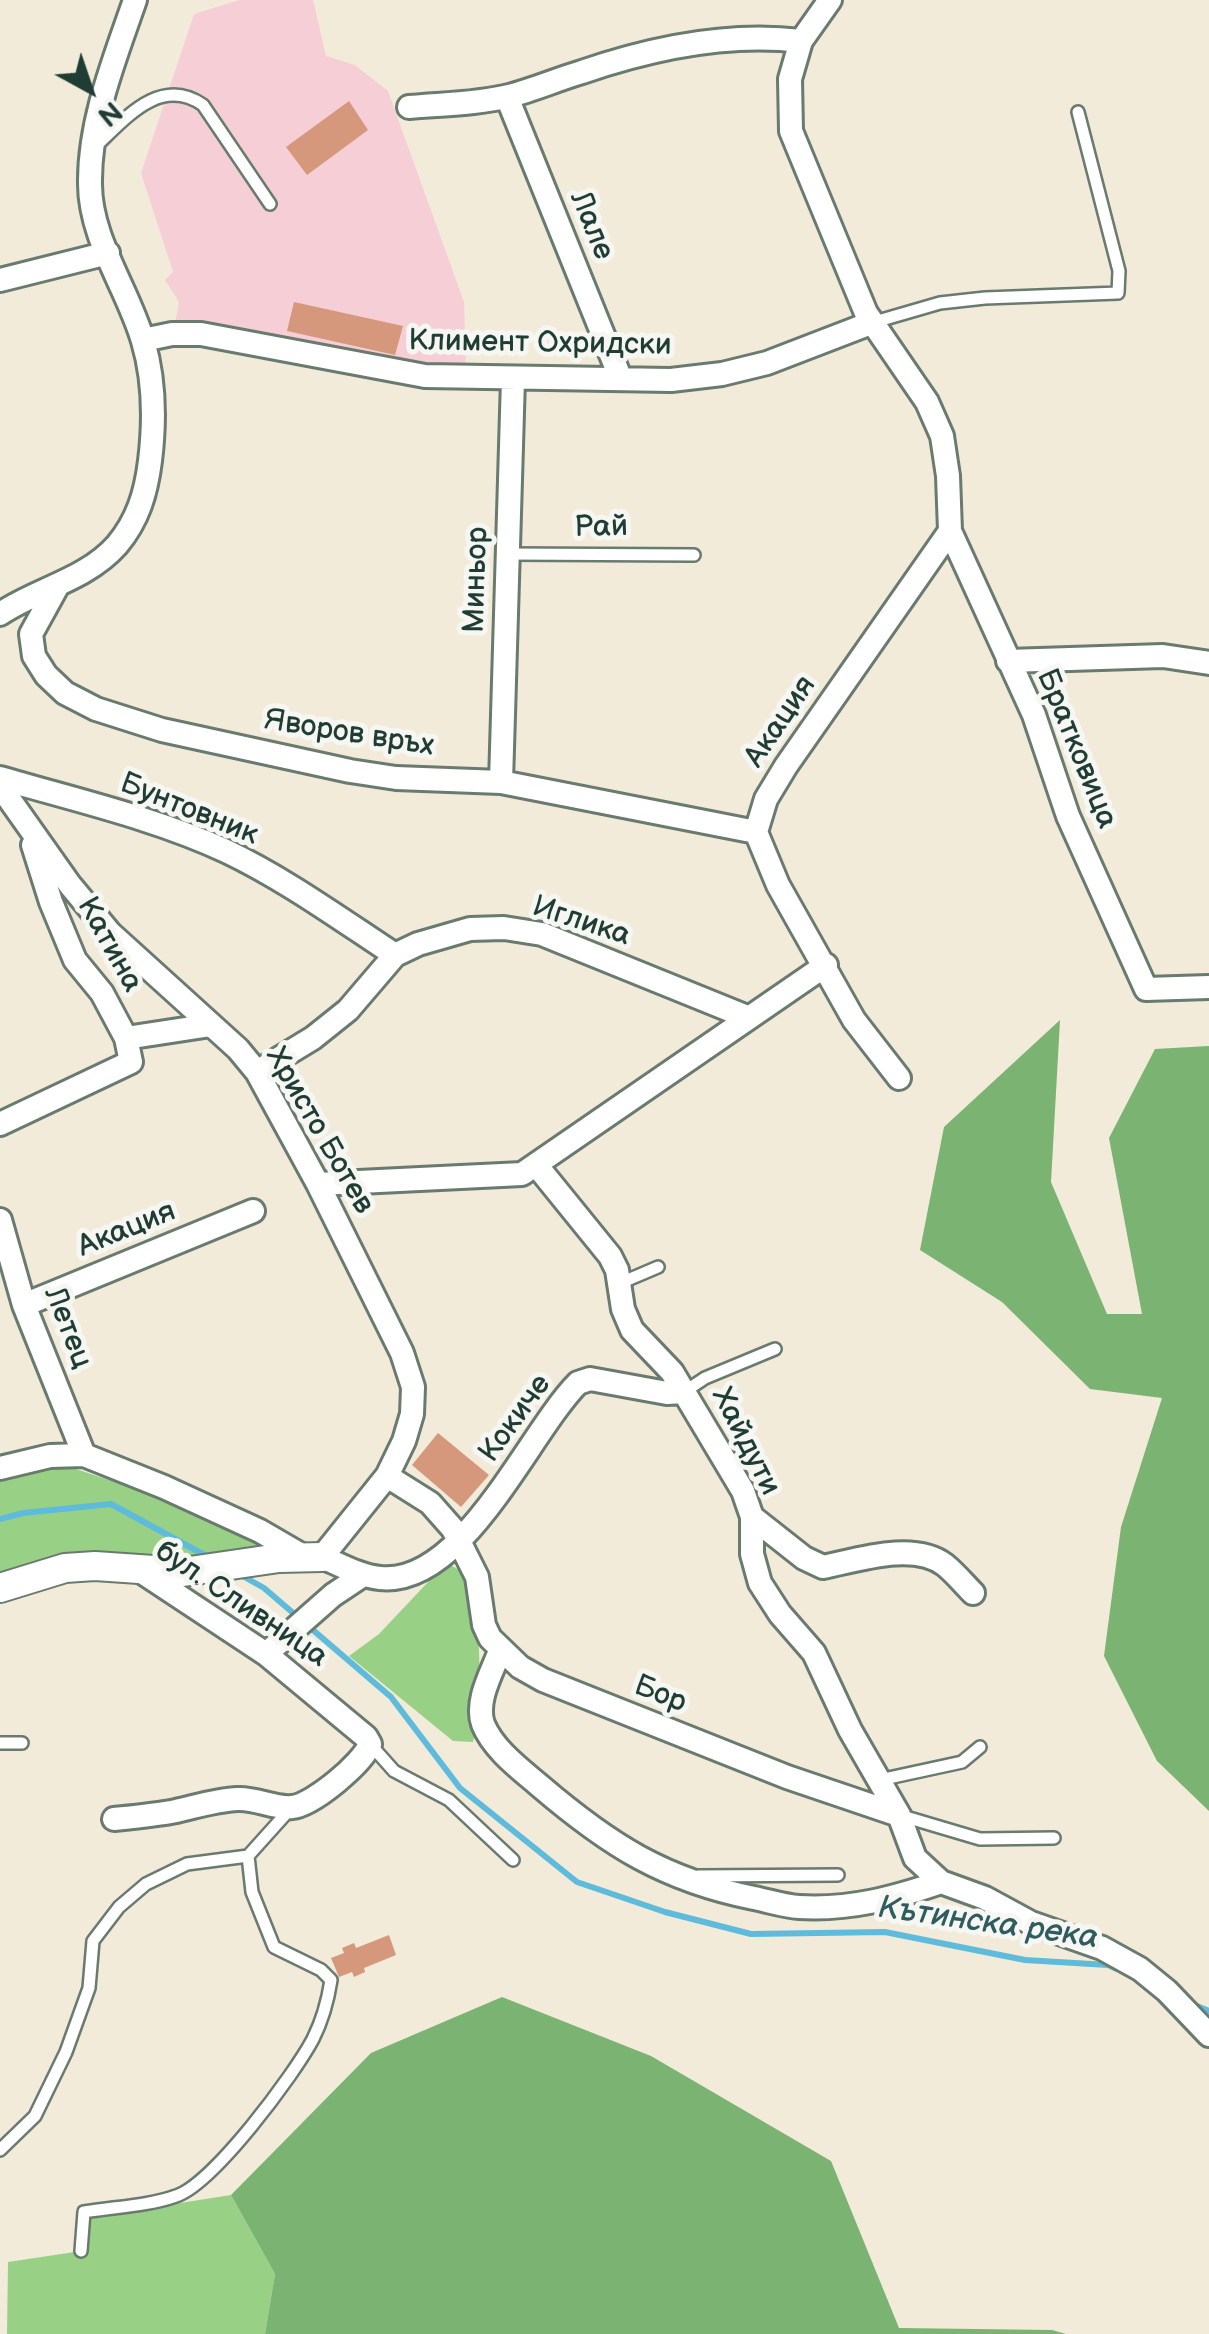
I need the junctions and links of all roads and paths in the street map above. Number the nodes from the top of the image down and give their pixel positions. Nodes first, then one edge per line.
1 (135, 0) edge
2 (830, 0) edge
3 (802, 41) junction
4 (507, 97) junction
5 (409, 108) dead end
6 (1078, 112) dead end
7 (92, 150) junction
8 (270, 204) dead end
9 (108, 252) junction
10 (0, 280) edge
11 (871, 322) junction
12 (143, 340) junction
13 (620, 378) junction
14 (513, 379) junction
15 (950, 531) junction
16 (508, 554) junction
17 (694, 554) dead end
18 (58, 584) junction
19 (0, 614) edge
20 (1008, 662) junction
21 (1209, 663) edge
22 (0, 782) edge
23 (500, 782) junction
24 (26, 823) junction
25 (756, 832) junction
26 (395, 955) junction
27 (826, 966) junction
28 (1209, 987) edge
29 (747, 1018) junction
30 (211, 1025) junction
31 (126, 1038) junction
32 (257, 1072) junction
33 (899, 1078) dead end
34 (0, 1124) edge
35 (537, 1166) junction
36 (318, 1184) junction
37 (253, 1211) dead end
38 (0, 1220) edge
39 (658, 1267) dead end
40 (618, 1284) junction
41 (24, 1305) junction
42 (775, 1349) dead end
43 (684, 1392) junction
44 (84, 1455) junction
45 (0, 1468) edge
46 (386, 1476) junction
47 (752, 1517) junction
48 (464, 1550) junction
49 (301, 1557) junction
50 (139, 1570) junction
51 (364, 1575) junction
52 (4, 1589) edge
53 (973, 1593) dead end
54 (274, 1649) junction
55 (500, 1651) junction
56 (0, 1743) edge
57 (22, 1743) dead end
58 (370, 1744) junction
59 (980, 1746) dead end
60 (878, 1780) junction
61 (292, 1807) junction
62 (899, 1815) junction
63 (114, 1819) dead end
64 (1054, 1838) dead end
65 (248, 1856) junction
66 (513, 1860) dead end
67 (838, 1875) dead end
68 (674, 1876) junction
69 (941, 1882) junction
70 (1209, 2036) edge
71 (0, 2150) edge
72 (80, 2252) dead end

1 - 7 street
2 - 3 street
3 - 4 street
3 - 11 street
4 - 5 street
4 - 13 street, Лале
6 - 11 lane
7 - 8 lane
7 - 9 street
9 - 10 street
9 - 12 street
11 - 13 street, Климент Охридски
11 - 15 street
12 - 14 street, Климент Охридски
12 - 18 street
13 - 14 street, Климент Охридски
14 - 16 street, Миньор
15 - 20 street, Братковица
15 - 25 street, Акация
16 - 17 lane, Рай
16 - 23 street, Миньор
18 - 19 street
18 - 23 street, Яворов връх
20 - 21 street
20 - 28 street, Братковица
22 - 24 street, Христо Ботев
22 - 26 street, Бунтовник
23 - 25 street, Яворов връх
24 - 30 street, Христо Ботев
24 - 31 street, Катина
25 - 27 street
26 - 29 street, Иглика
26 - 32 street, Иглика
27 - 29 street
27 - 33 street
29 - 35 street
30 - 31 street, Катина
30 - 32 street, Христо Ботев
31 - 34 street, Катина
32 - 36 street, Христо Ботев
35 - 36 street
35 - 40 street, Хайдути
36 - 46 street, Христо Ботев
37 - 41 street, Акация
38 - 41 street, Летец
39 - 40 lane
40 - 43 street, Хайдути
41 - 44 street, Летец
42 - 43 lane
43 - 47 street, Хайдути
43 - 48 street, Кокиче
44 - 45 street, бул. Сливница
44 - 49 street, бул. Сливница
46 - 48 street
46 - 49 street, Христо Ботев
47 - 53 street
47 - 60 street, Хайдути
48 - 51 street
48 - 55 street
49 - 50 street
49 - 51 street, бул. Сливница
50 - 52 street, бул. Сливница
50 - 54 street, бул. Сливница
51 - 54 street
54 - 58 street, бул. Сливница
55 - 62 street, Бор
55 - 68 street
56 - 57 lane
58 - 61 street
58 - 66 lane
59 - 60 lane
60 - 62 street, Хайдути
61 - 63 street
61 - 65 lane
62 - 64 lane
62 - 69 street, Хайдути
65 - 71 lane
65 - 72 lane
67 - 68 lane
68 - 69 street
69 - 70 street

